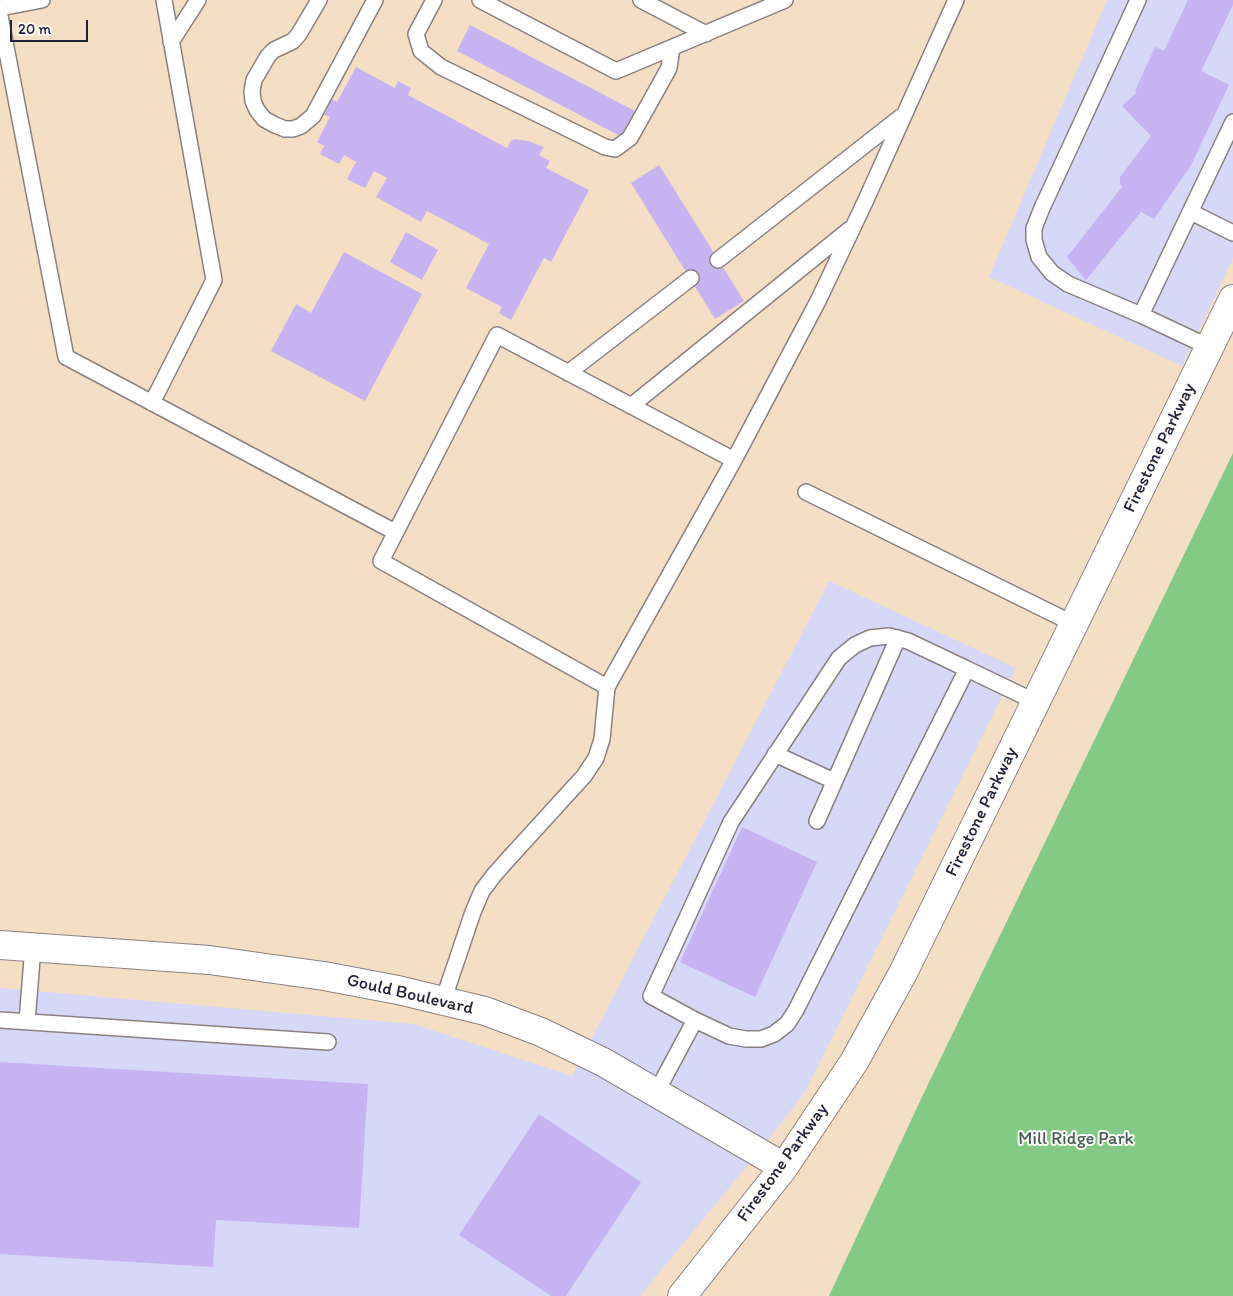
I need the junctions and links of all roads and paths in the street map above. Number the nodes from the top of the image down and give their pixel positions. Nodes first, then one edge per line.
1 (42, 0) edge
2 (164, 0) edge
3 (198, 0) edge
4 (319, 0) edge
5 (375, 0) edge
6 (434, 0) edge
7 (480, 0) edge
8 (641, 0) edge
9 (785, 0) edge
10 (956, 0) edge
11 (1138, 0) edge
12 (0, 8) edge
13 (0, 16) edge
14 (706, 34) junction
15 (171, 42) junction
16 (672, 48) junction
17 (905, 114) junction
18 (1233, 122) edge
19 (1191, 212) junction
20 (853, 227) junction
21 (1233, 233) edge
22 (718, 260) dead end
23 (691, 278) dead end
24 (1233, 299) edge
25 (1141, 315) junction
26 (1209, 347) junction
27 (568, 373) junction
28 (152, 403) junction
29 (631, 406) junction
30 (734, 460) junction
31 (806, 492) dead end
32 (395, 532) junction
33 (1074, 624) junction
34 (898, 638) junction
35 (967, 669) junction
36 (607, 687) junction
37 (1036, 702) junction
38 (775, 754) junction
39 (834, 781) junction
40 (816, 821) dead end
41 (0, 945) edge
42 (33, 947) junction
43 (443, 1001) junction
44 (0, 1020) edge
45 (695, 1020) junction
46 (27, 1021) junction
47 (328, 1042) dead end
48 (656, 1093) junction
49 (784, 1167) junction
50 (682, 1296) edge

1 - 12 lane
2 - 15 lane
3 - 15 lane
4 - 5 lane
6 - 16 lane
7 - 16 lane
8 - 14 lane
9 - 14 lane
10 - 17 lane
11 - 25 lane
13 - 28 lane
14 - 16 lane
15 - 28 lane
17 - 20 lane
17 - 22 lane
18 - 19 lane
19 - 21 lane
19 - 25 lane
20 - 29 lane
20 - 30 lane
23 - 27 lane
24 - 26 street, Firestone Parkway
25 - 26 lane
26 - 33 street, Firestone Parkway
27 - 29 lane
27 - 32 lane
28 - 32 lane
29 - 30 lane
30 - 36 lane
31 - 33 lane
32 - 36 lane
33 - 37 street, Firestone Parkway
34 - 35 lane
34 - 38 lane
34 - 39 lane
35 - 37 lane
35 - 45 lane
36 - 43 lane
37 - 49 street, Firestone Parkway
38 - 39 lane
38 - 45 lane
39 - 40 lane
41 - 42 street, Gould Boulevard
42 - 43 street, Gould Boulevard
42 - 46 lane
43 - 48 street, Gould Boulevard
44 - 46 lane
45 - 48 lane
46 - 47 lane
48 - 49 street, Gould Boulevard
49 - 50 street, Firestone Parkway

